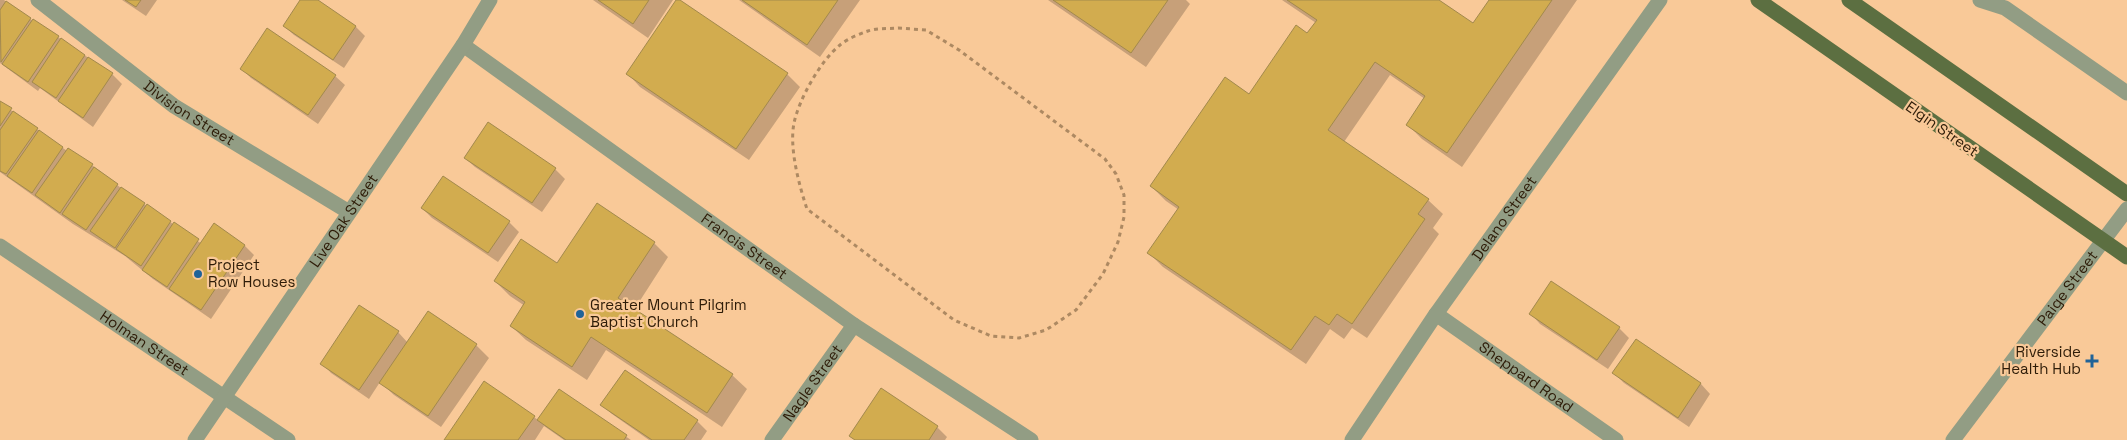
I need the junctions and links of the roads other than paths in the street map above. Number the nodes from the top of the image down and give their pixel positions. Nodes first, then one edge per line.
1 (38, 0) edge
2 (490, 0) edge
3 (1660, 0) edge
4 (1758, 0) edge
5 (1849, 0) edge
6 (1980, 0) edge
7 (463, 45) junction
8 (2127, 92) edge
9 (2127, 194) edge
10 (2127, 209) edge
11 (349, 212) junction
12 (2104, 241) junction
13 (0, 246) edge
14 (2127, 257) edge
15 (1436, 314) junction
16 (854, 325) junction
17 (225, 397) junction
18 (195, 440) edge
19 (288, 440) edge
20 (772, 440) edge
21 (1031, 440) edge
22 (1352, 440) edge
23 (1616, 440) edge
24 (1953, 440) edge

1 - 11 street, Division Street
2 - 7 street, Live Oak Street
3 - 15 street, Delano Street
4 - 12 main road, Elgin Street
5 - 9 main road
6 - 8 street
7 - 11 street, Live Oak Street
7 - 16 street, Francis Street
10 - 12 street, Paige Street
11 - 17 street, Live Oak Street
12 - 14 main road, Elgin Street
12 - 24 street, Paige Street
13 - 17 street, Holman Street
15 - 22 street, Delano Street
15 - 23 street, Sheppard Road
16 - 20 street, Nagle Street
16 - 21 street, Francis Street
17 - 18 street, Live Oak Street
17 - 19 street, Holman Street

